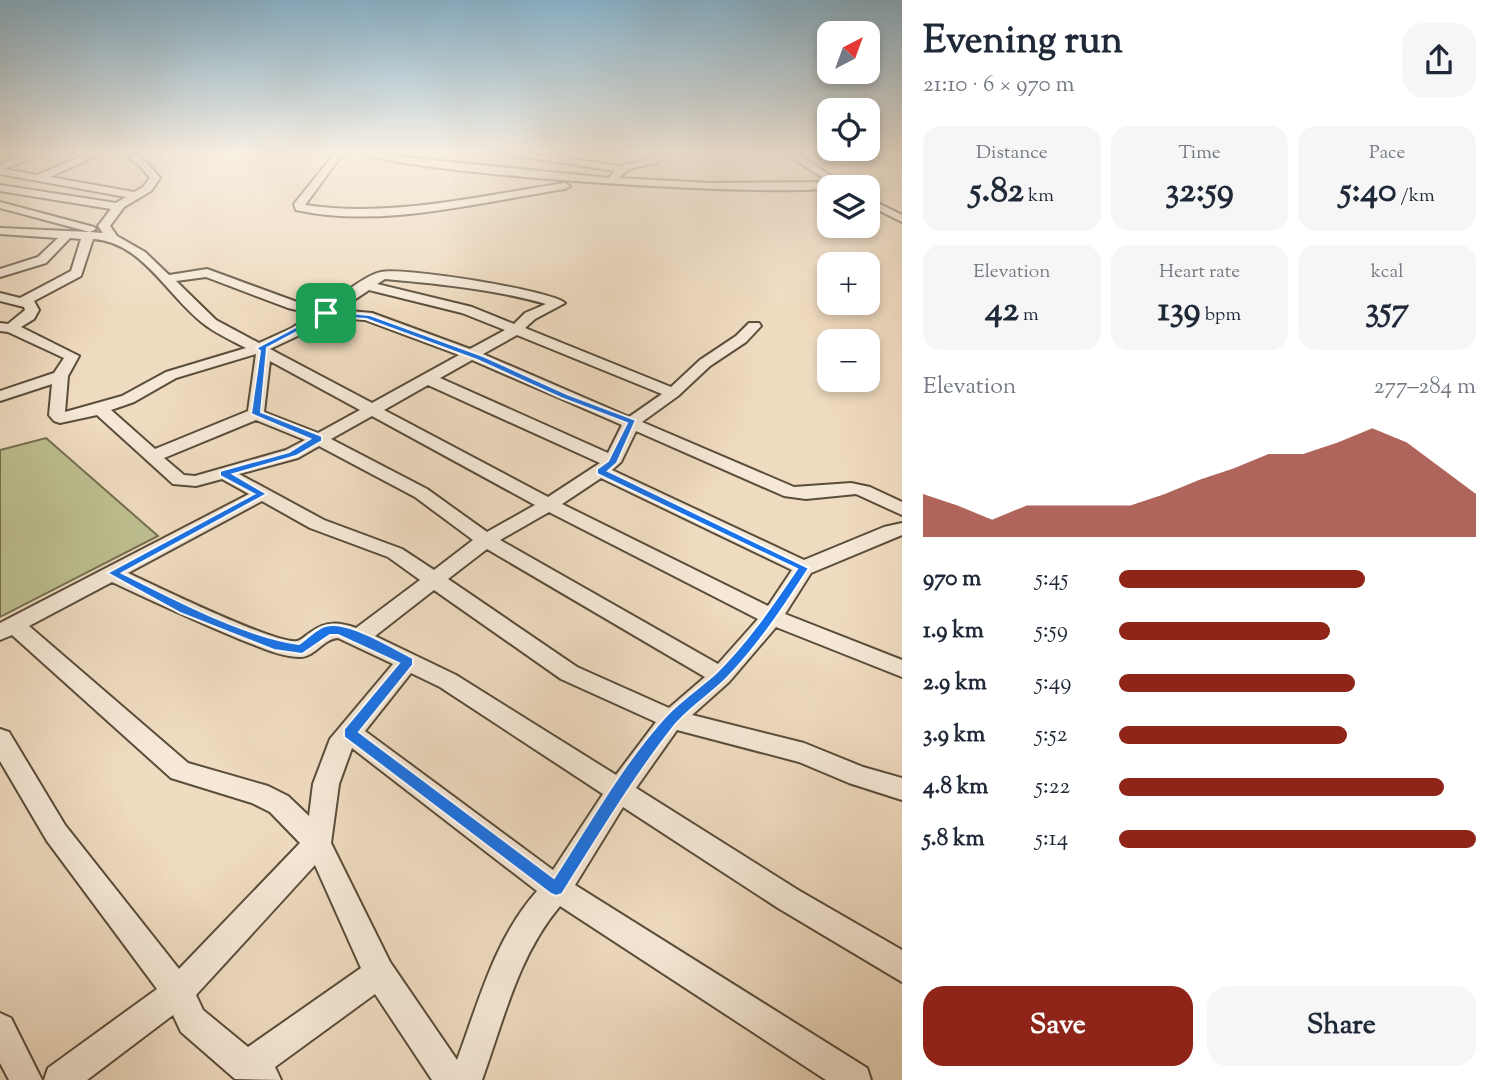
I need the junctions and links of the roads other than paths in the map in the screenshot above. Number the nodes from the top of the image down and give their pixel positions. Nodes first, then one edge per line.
1 (96, 203) edge
2 (124, 203) edge
3 (299, 203) edge
4 (455, 203) edge
5 (0, 205) edge
6 (119, 207) junction
7 (880, 207) edge
8 (902, 219) edge
9 (0, 231) edge
10 (30, 234) junction
11 (110, 235) junction
12 (67, 236) junction
13 (88, 236) junction
14 (0, 240) edge
15 (0, 273) edge
16 (167, 279) junction
17 (365, 285) junction
18 (1, 292) edge
19 (24, 301) junction
20 (326, 313) junction
21 (754, 326) dead end
22 (6, 328) edge
23 (514, 331) junction
24 (262, 349) junction
25 (468, 355) junction
26 (60, 376) junction
27 (426, 379) junction
28 (673, 393) junction
29 (0, 396) edge
30 (374, 408) junction
31 (100, 409) junction
32 (256, 414) junction
33 (632, 422) junction
34 (318, 439) junction
35 (153, 456) junction
36 (607, 467) junction
37 (224, 473) junction
38 (262, 494) junction
39 (549, 505) junction
40 (902, 509) edge
41 (902, 529) edge
42 (486, 540) junction
43 (804, 568) junction
44 (113, 573) junction
45 (432, 578) junction
46 (772, 617) junction
47 (7, 629) edge
48 (359, 637) junction
49 (408, 661) junction
50 (902, 669) edge
51 (721, 676) junction
52 (672, 719) junction
53 (349, 733) junction
54 (0, 739) edge
55 (902, 789) edge
56 (618, 792) junction
57 (318, 843) junction
58 (556, 889) junction
59 (902, 967) edge
60 (379, 973) junction
61 (178, 992) junction
62 (0, 1029) edge
63 (256, 1073) edge
64 (26, 1080) edge
65 (60, 1080) edge
66 (451, 1080) edge
67 (467, 1080) edge
68 (855, 1080) edge

1 - 6 street
2 - 6 street
3 - 4 street
5 - 11 street
6 - 11 street
7 - 8 street
9 - 10 street
10 - 12 street
10 - 14 street
11 - 13 street
11 - 16 street
12 - 13 street
12 - 15 street
13 - 19 street
16 - 20 street
16 - 24 street
17 - 20 street
17 - 23 street
17 - 23 street
18 - 19 street
19 - 22 street
20 - 24 street
20 - 25 street
21 - 28 street
22 - 26 street
23 - 25 street
23 - 28 street
24 - 30 street
24 - 31 street
24 - 32 street
25 - 27 street
25 - 33 street
26 - 29 street
26 - 31 street
27 - 30 street
27 - 36 street
28 - 33 street
30 - 34 street
30 - 39 street
31 - 35 street
32 - 34 street
32 - 35 street
33 - 36 street
33 - 40 street
34 - 37 street
34 - 42 street
35 - 37 street
36 - 39 street
36 - 43 street
37 - 38 street
38 - 44 street
38 - 45 street
39 - 42 street
39 - 46 street
41 - 43 street
42 - 45 street
42 - 51 street
43 - 46 street
44 - 47 street
44 - 48 street
45 - 48 street
45 - 52 street
46 - 50 street
46 - 51 street
47 - 57 street
48 - 49 street
49 - 53 street
49 - 56 street
51 - 52 street
52 - 55 street
52 - 56 street
53 - 57 street
53 - 58 street
54 - 61 street
56 - 58 street
56 - 59 street
57 - 60 street
57 - 61 street
58 - 67 street
58 - 68 street
60 - 63 street
60 - 66 street
61 - 63 street
61 - 65 street
62 - 64 street

